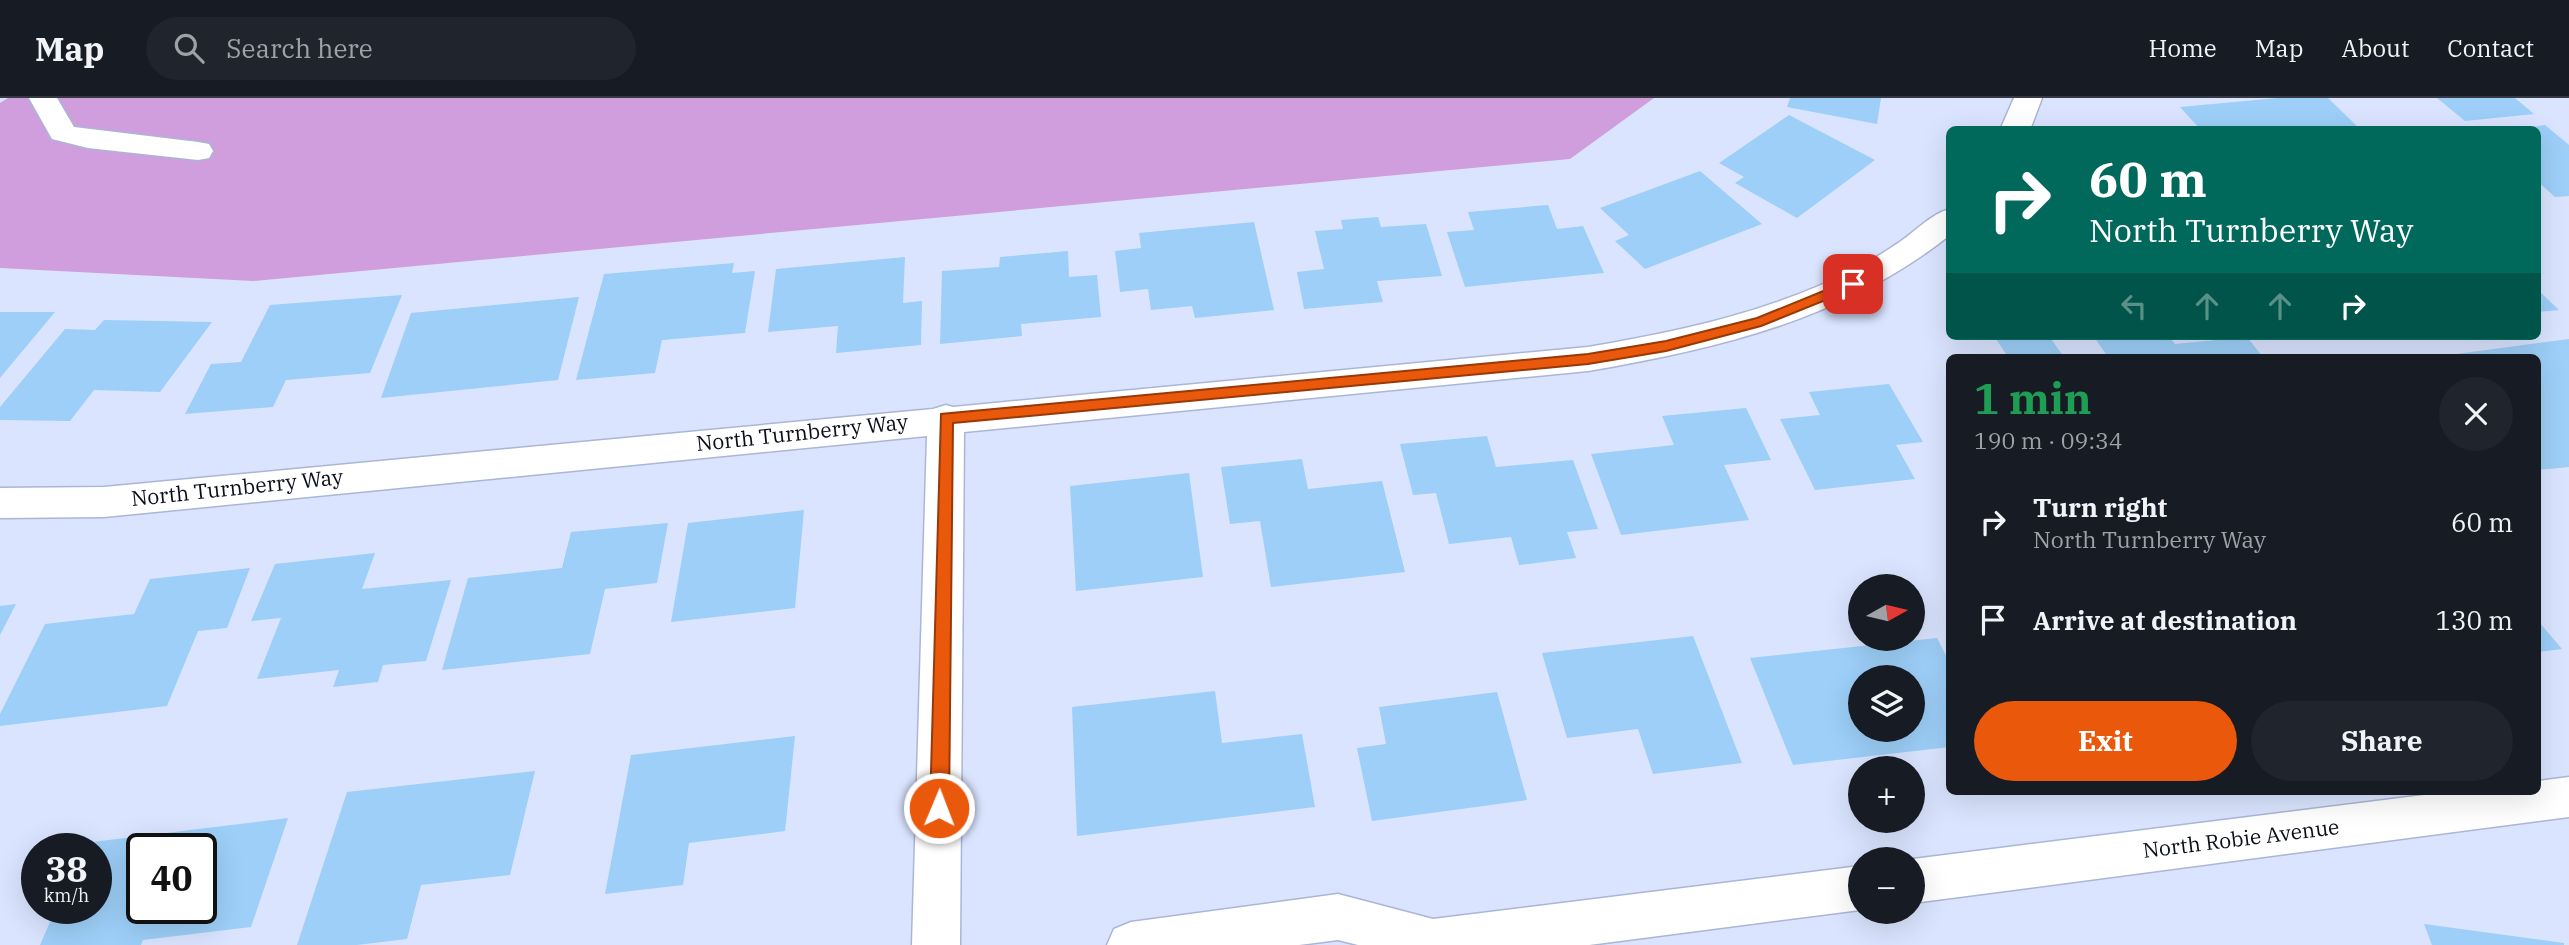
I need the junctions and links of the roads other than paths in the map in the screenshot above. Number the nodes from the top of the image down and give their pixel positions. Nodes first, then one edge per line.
1 (43, 98) edge
2 (2028, 98) edge
3 (2017, 126) edge
4 (198, 151) dead end
5 (1946, 222) edge
6 (946, 418) junction
7 (0, 503) edge
8 (2569, 797) edge
9 (1925, 879) edge
10 (1848, 890) edge
11 (1432, 944) edge
12 (936, 945) edge
13 (1131, 945) edge

1 - 4 street
2 - 3 street
5 - 6 street, North Turnberry Way
6 - 7 street, North Turnberry Way
6 - 12 street
8 - 9 street, North Robie Avenue
10 - 11 street
11 - 13 street

